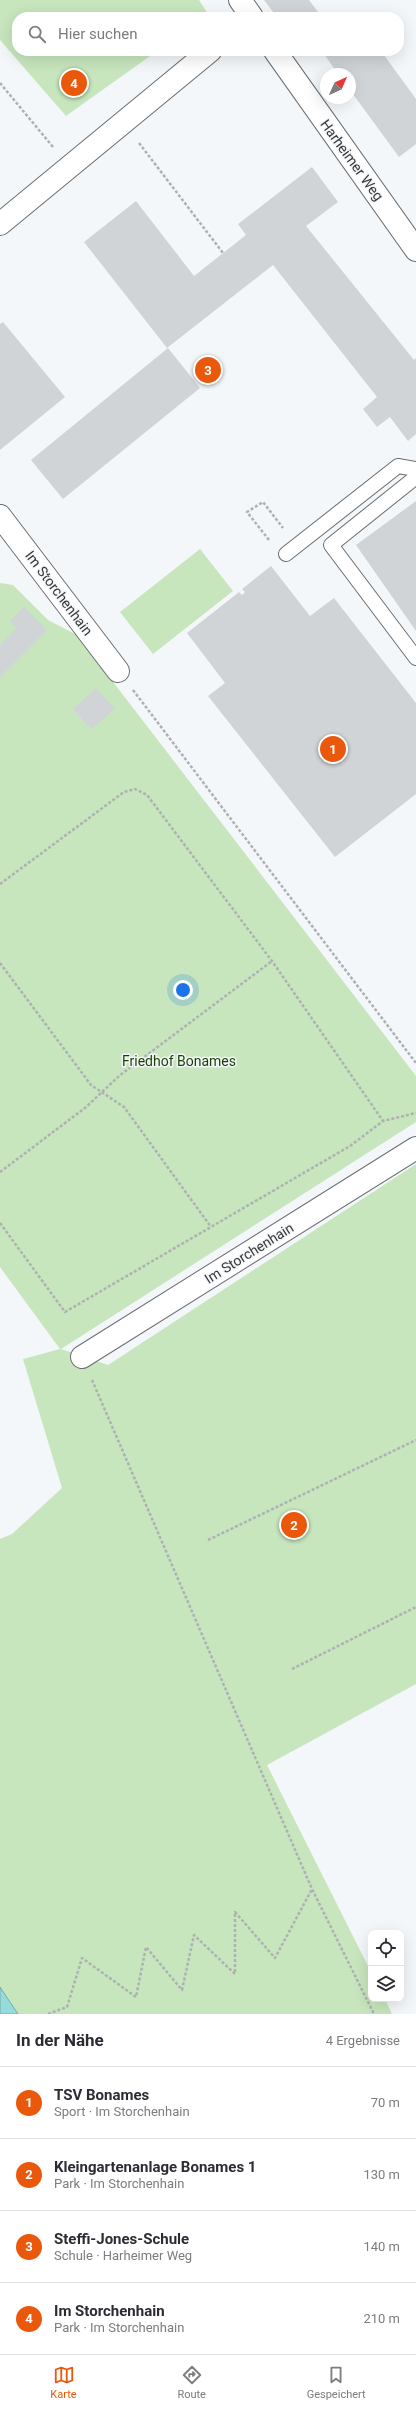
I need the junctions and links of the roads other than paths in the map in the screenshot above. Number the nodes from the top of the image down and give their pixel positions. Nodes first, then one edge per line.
1 (240, 0) edge
2 (248, 12) edge
3 (204, 56) edge
4 (279, 56) edge
5 (0, 224) edge
6 (416, 250) edge
7 (416, 469) edge
8 (416, 477) edge
9 (0, 516) edge
10 (286, 554) dead end
11 (416, 658) edge
12 (118, 671) road end
13 (416, 1148) edge
14 (82, 1358) road end

1 - 2 street
3 - 5 street
4 - 6 street, Harheimer Weg
7 - 10 lane
8 - 11 lane
9 - 12 street, Im Storchenhain
13 - 14 street, Im Storchenhain

